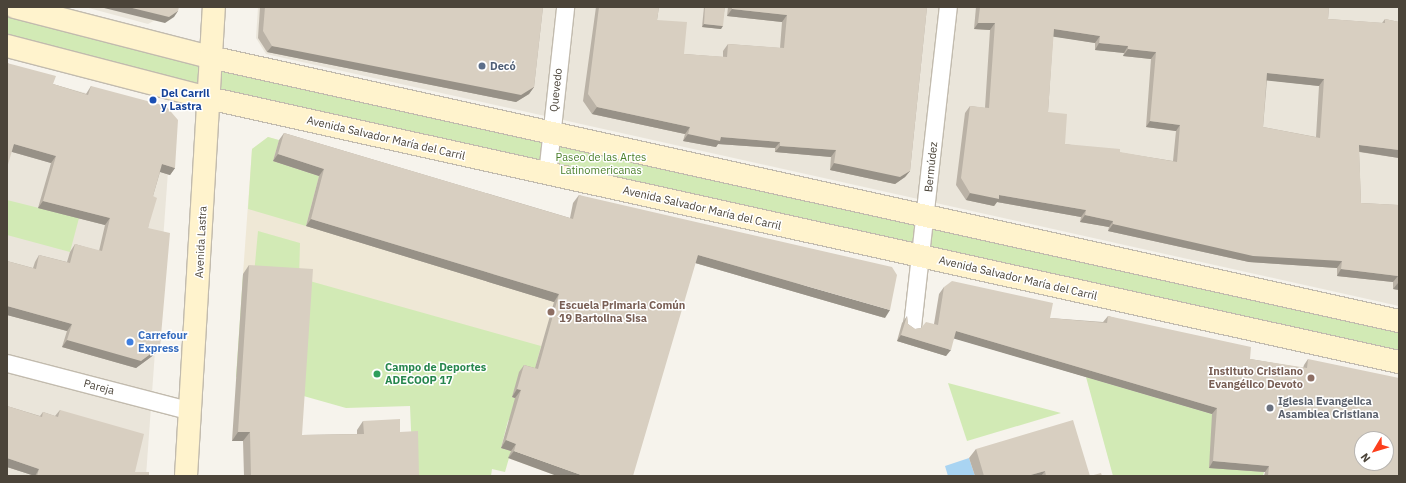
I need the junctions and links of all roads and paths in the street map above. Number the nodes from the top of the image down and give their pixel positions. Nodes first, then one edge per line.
1 (15, 7) edge
2 (214, 7) edge
3 (565, 7) edge
4 (948, 7) edge
5 (7, 46) edge
6 (210, 57) junction
7 (208, 98) junction
8 (552, 132) junction
9 (547, 174) junction
10 (926, 216) junction
11 (920, 256) junction
12 (1399, 321) edge
13 (912, 326) edge
14 (1399, 362) edge
15 (7, 363) edge
16 (191, 411) junction
17 (186, 476) edge

1 - 6 street
2 - 6 street, Avenida Lastra
3 - 8 street, Quevedo
4 - 10 street, Bermúdez
5 - 7 street, Avenida Salvador María del Carril
6 - 7 street, Avenida Lastra
6 - 8 street
7 - 9 street, Avenida Salvador María del Carril
7 - 16 street, Avenida Lastra
8 - 9 street, Quevedo
8 - 10 street
9 - 11 street, Avenida Salvador María del Carril
10 - 11 street, Bermúdez
10 - 12 street
11 - 13 street, Bermúdez
11 - 14 street, Avenida Salvador María del Carril
15 - 16 street, Pareja
16 - 17 street, Avenida Lastra

